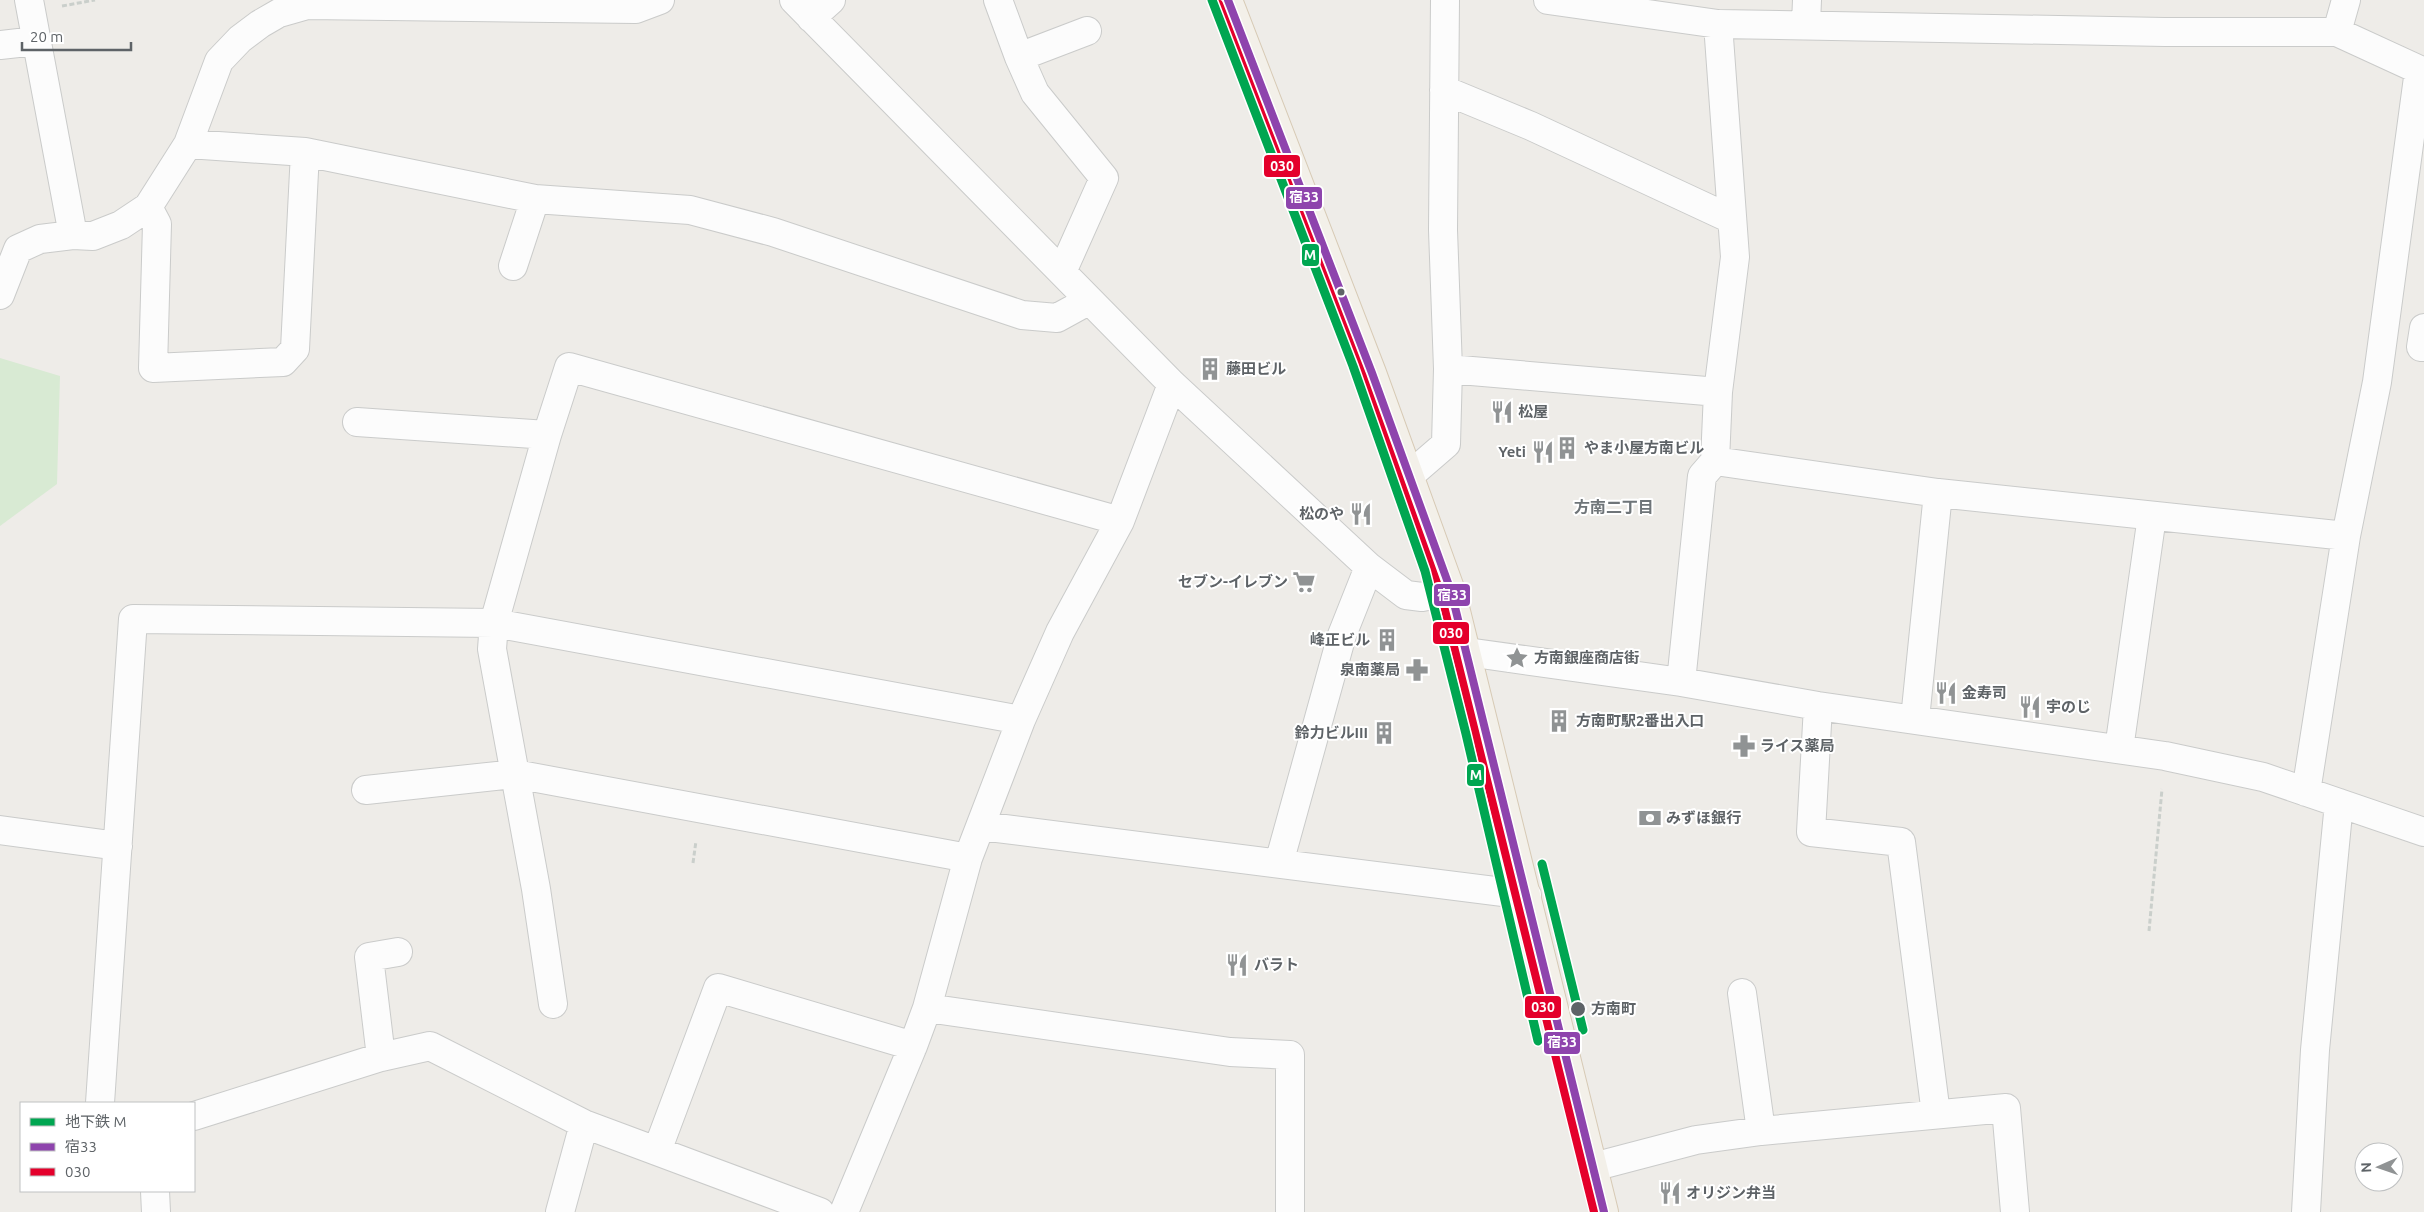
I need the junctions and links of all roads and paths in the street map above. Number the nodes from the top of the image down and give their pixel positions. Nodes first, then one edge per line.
1 (29, 0) edge
2 (660, 0) edge
3 (831, 0) edge
4 (998, 0) edge
5 (1228, 0) edge
6 (1445, 0) edge
7 (1548, 0) edge
8 (2346, 0) edge
9 (1627, 5) edge
10 (802, 9) edge
11 (258, 12) edge
12 (1806, 12) edge
13 (1718, 24) junction
14 (1087, 31) dead end
15 (2337, 32) junction
16 (36, 41) junction
17 (0, 45) edge
18 (1019, 57) junction
19 (2422, 71) edge
20 (1444, 90) junction
21 (188, 144) junction
22 (305, 152) junction
23 (535, 199) junction
24 (148, 207) junction
25 (1731, 219) junction
26 (73, 235) junction
27 (513, 266) dead end
28 (1062, 272) junction
29 (0, 294) edge
30 (1088, 301) junction
31 (2424, 328) edge
32 (2424, 347) edge
33 (1448, 369) junction
34 (1172, 384) junction
35 (1718, 392) junction
36 (357, 422) dead end
37 (547, 435) junction
38 (1715, 462) junction
39 (1409, 476) junction
40 (1938, 493) junction
41 (2152, 516) junction
42 (1120, 521) junction
43 (2346, 536) junction
44 (1369, 567) junction
45 (1451, 591) junction
46 (494, 623) junction
47 (1467, 652) junction
48 (1681, 682) junction
49 (1818, 706) junction
50 (1915, 719) junction
51 (1021, 720) junction
52 (2119, 749) junction
53 (2165, 756) junction
54 (515, 774) junction
55 (366, 790) dead end
56 (2306, 792) junction
57 (2339, 803) junction
58 (981, 826) junction
59 (0, 830) edge
60 (2424, 832) edge
61 (118, 846) junction
62 (968, 858) junction
63 (1279, 863) junction
64 (1527, 895) junction
65 (2149, 931) dead end
66 (398, 952) dead end
67 (1742, 993) dead end
68 (553, 1004) dead end
69 (926, 1008) junction
70 (913, 1046) junction
71 (380, 1057) junction
72 (100, 1102) edge
73 (1936, 1114) junction
74 (195, 1116) edge
75 (584, 1124) junction
76 (1761, 1131) junction
77 (657, 1151) junction
78 (1593, 1167) junction
79 (155, 1192) edge
80 (156, 1212) edge
81 (560, 1212) edge
82 (820, 1212) edge
83 (844, 1212) edge
84 (1290, 1212) edge
85 (1604, 1212) edge
86 (2015, 1212) edge
87 (2306, 1212) edge

1 - 16 street
2 - 11 street
3 - 10 street
4 - 18 street
5 - 39 main road
6 - 20 street
7 - 9 street
8 - 15 street
9 - 13 street
10 - 28 street
11 - 21 street
12 - 13 street
12 - 15 street
13 - 25 street
14 - 18 street
15 - 19 street
16 - 17 street
16 - 26 street
18 - 28 street
19 - 43 street
20 - 25 street
20 - 33 street
21 - 22 street
21 - 24 street
22 - 23 street
22 - 24 street
23 - 27 street
23 - 30 street
24 - 26 street
25 - 35 street
26 - 29 street
28 - 30 street
30 - 34 street
31 - 32 street
33 - 35 street
33 - 39 street
34 - 42 street
34 - 44 street
35 - 38 street
36 - 37 street
37 - 42 street
37 - 46 street
38 - 40 street
38 - 48 street
39 - 45 main road
40 - 41 street
40 - 50 street
41 - 43 street
41 - 52 street
42 - 51 street
43 - 56 street
44 - 45 street
44 - 63 street
45 - 47 main road
46 - 51 street
46 - 54 street
46 - 61 street
47 - 48 street
47 - 64 main road
48 - 49 street
49 - 50 street
49 - 73 street
50 - 52 street
51 - 58 street
52 - 53 street
53 - 56 street
53 - 65 path
54 - 55 street
54 - 62 street
54 - 68 street
56 - 57 street
57 - 60 street
57 - 87 street
58 - 62 street
58 - 63 street
59 - 61 street
61 - 72 street
62 - 69 street
63 - 64 street
64 - 78 main road
66 - 71 street
67 - 76 street
69 - 70 street
69 - 84 street
70 - 77 street
70 - 83 street
71 - 74 street
71 - 75 street
73 - 76 street
73 - 86 street
75 - 77 street
75 - 81 street
76 - 78 street
77 - 82 street
78 - 85 main road
79 - 80 street

